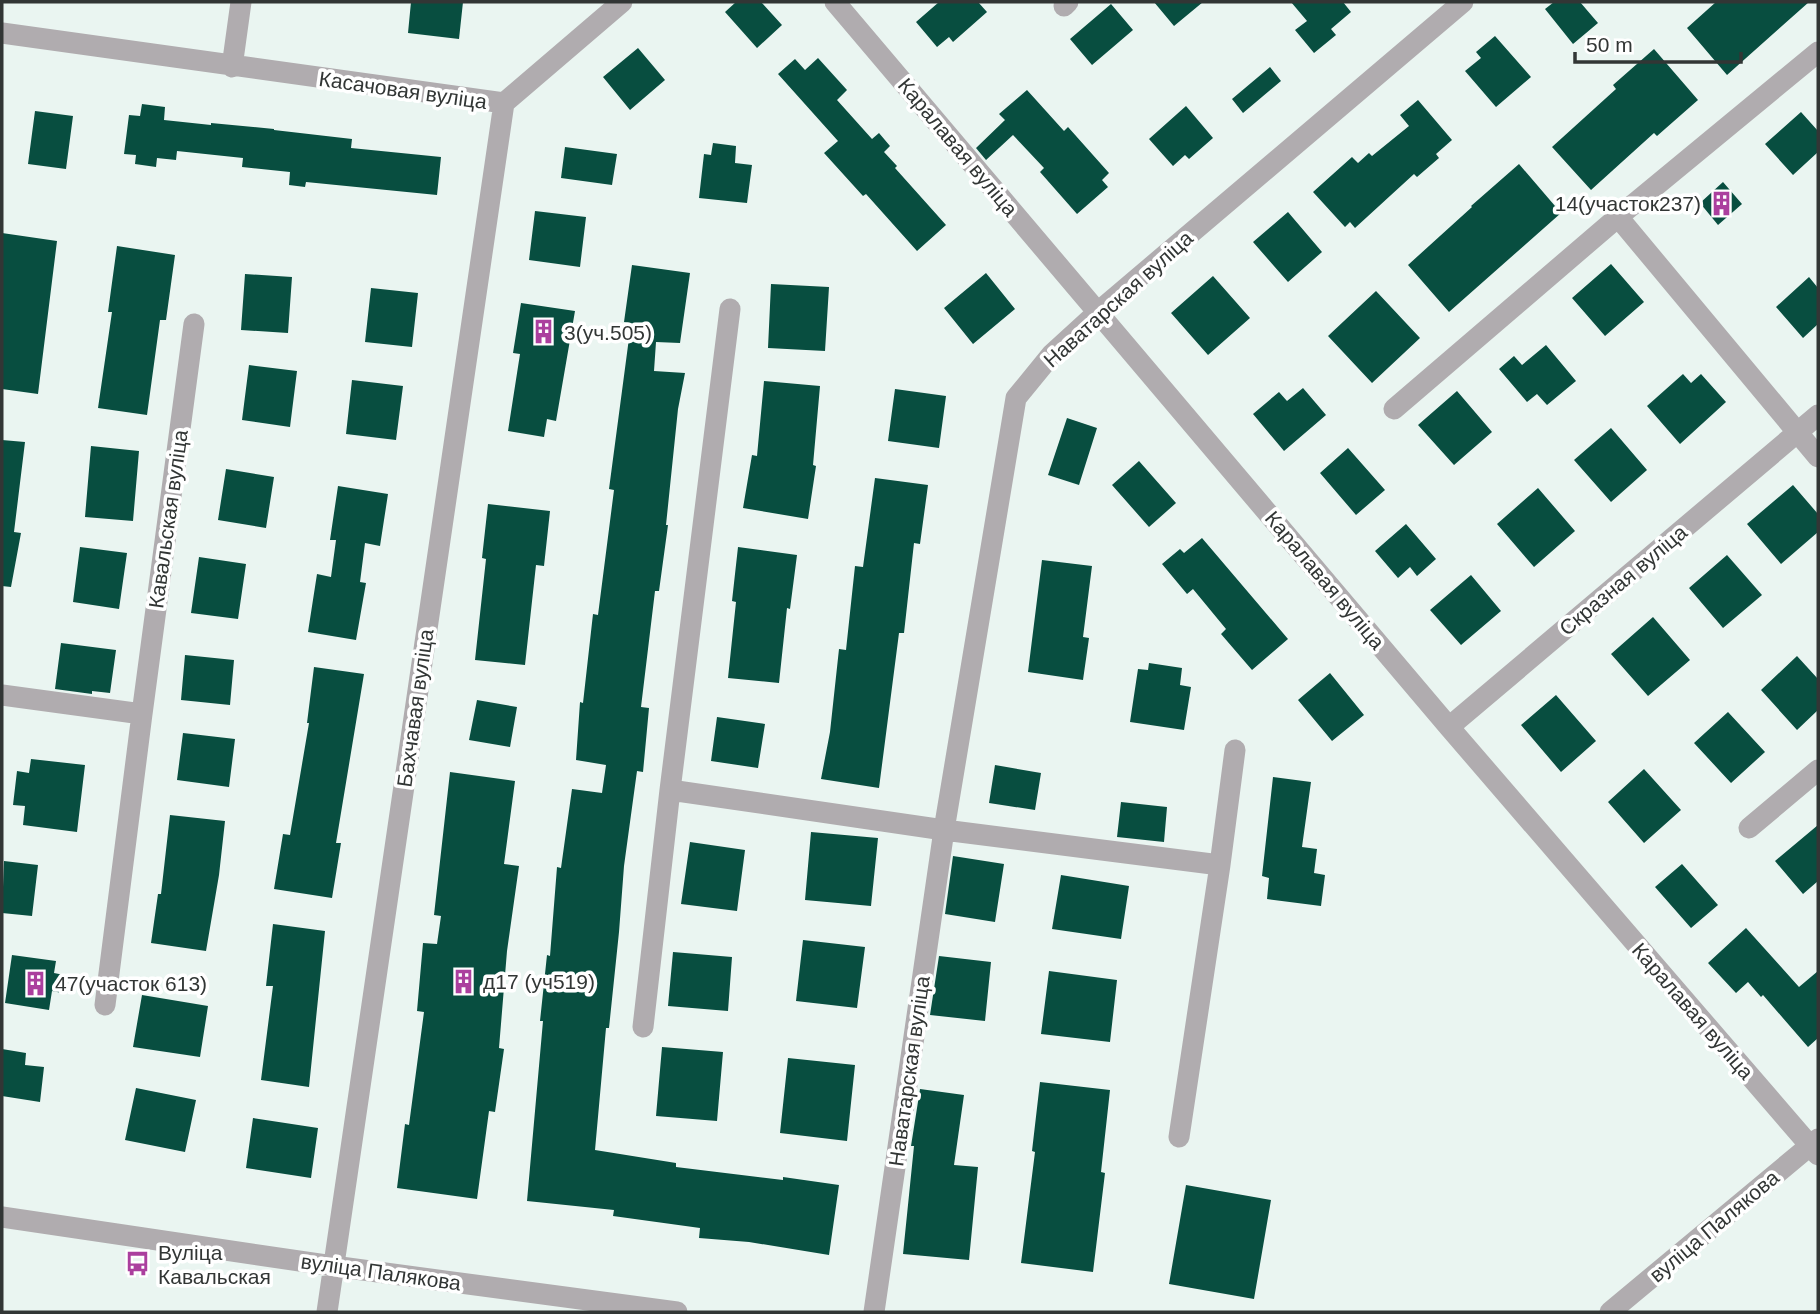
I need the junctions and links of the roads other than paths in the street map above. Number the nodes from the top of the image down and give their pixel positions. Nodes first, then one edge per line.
1 (242, 2) edge
2 (622, 2) edge
3 (835, 2) edge
4 (1463, 2) edge
5 (2, 33) edge
6 (1818, 52) edge
7 (232, 67) junction
8 (504, 103) junction
9 (1618, 217) junction
10 (730, 309) dead end
11 (1098, 312) junction
12 (194, 324) dead end
13 (1394, 409) dead end
14 (1818, 415) edge
15 (1797, 432) junction
16 (1818, 457) edge
17 (2, 695) edge
18 (142, 713) junction
19 (1449, 727) junction
20 (1235, 750) dead end
21 (1818, 770) edge
22 (670, 790) junction
23 (1749, 828) dead end
24 (944, 830) junction
25 (1220, 865) junction
26 (105, 1005) dead end
27 (643, 1027) dead end
28 (1180, 1137) dead end
29 (1816, 1147) edge
30 (2, 1217) edge
31 (333, 1266) junction
32 (327, 1312) edge
33 (677, 1312) edge
34 (874, 1312) edge
35 (1610, 1312) edge

1 - 7 street
2 - 8 street, Касачовая вуліца
3 - 11 street, Каралавая вуліца
4 - 11 street, Наватарская вуліца
5 - 7 street, Касачовая вуліца
6 - 9 street
7 - 8 street, Касачовая вуліца
8 - 31 street, Бахчавая вуліца
9 - 13 street
9 - 15 street
10 - 22 street
11 - 19 street, Каралавая вуліца
11 - 24 street, Наватарская вуліца
12 - 18 street, Кавальская вуліца
14 - 15 street, Скразная вуліца
15 - 16 street
15 - 19 street, Скразная вуліца
17 - 18 street
18 - 26 street, Кавальская вуліца
19 - 29 street, Каралавая вуліца
20 - 25 street
21 - 23 street
22 - 24 street
22 - 27 street
24 - 25 street
24 - 34 street, Наватарская вуліца
25 - 28 street
29 - 35 street, вуліца Палякова
30 - 31 street, вуліца Палякова
31 - 32 street, Бахчавая вуліца
31 - 33 street, вуліца Палякова

